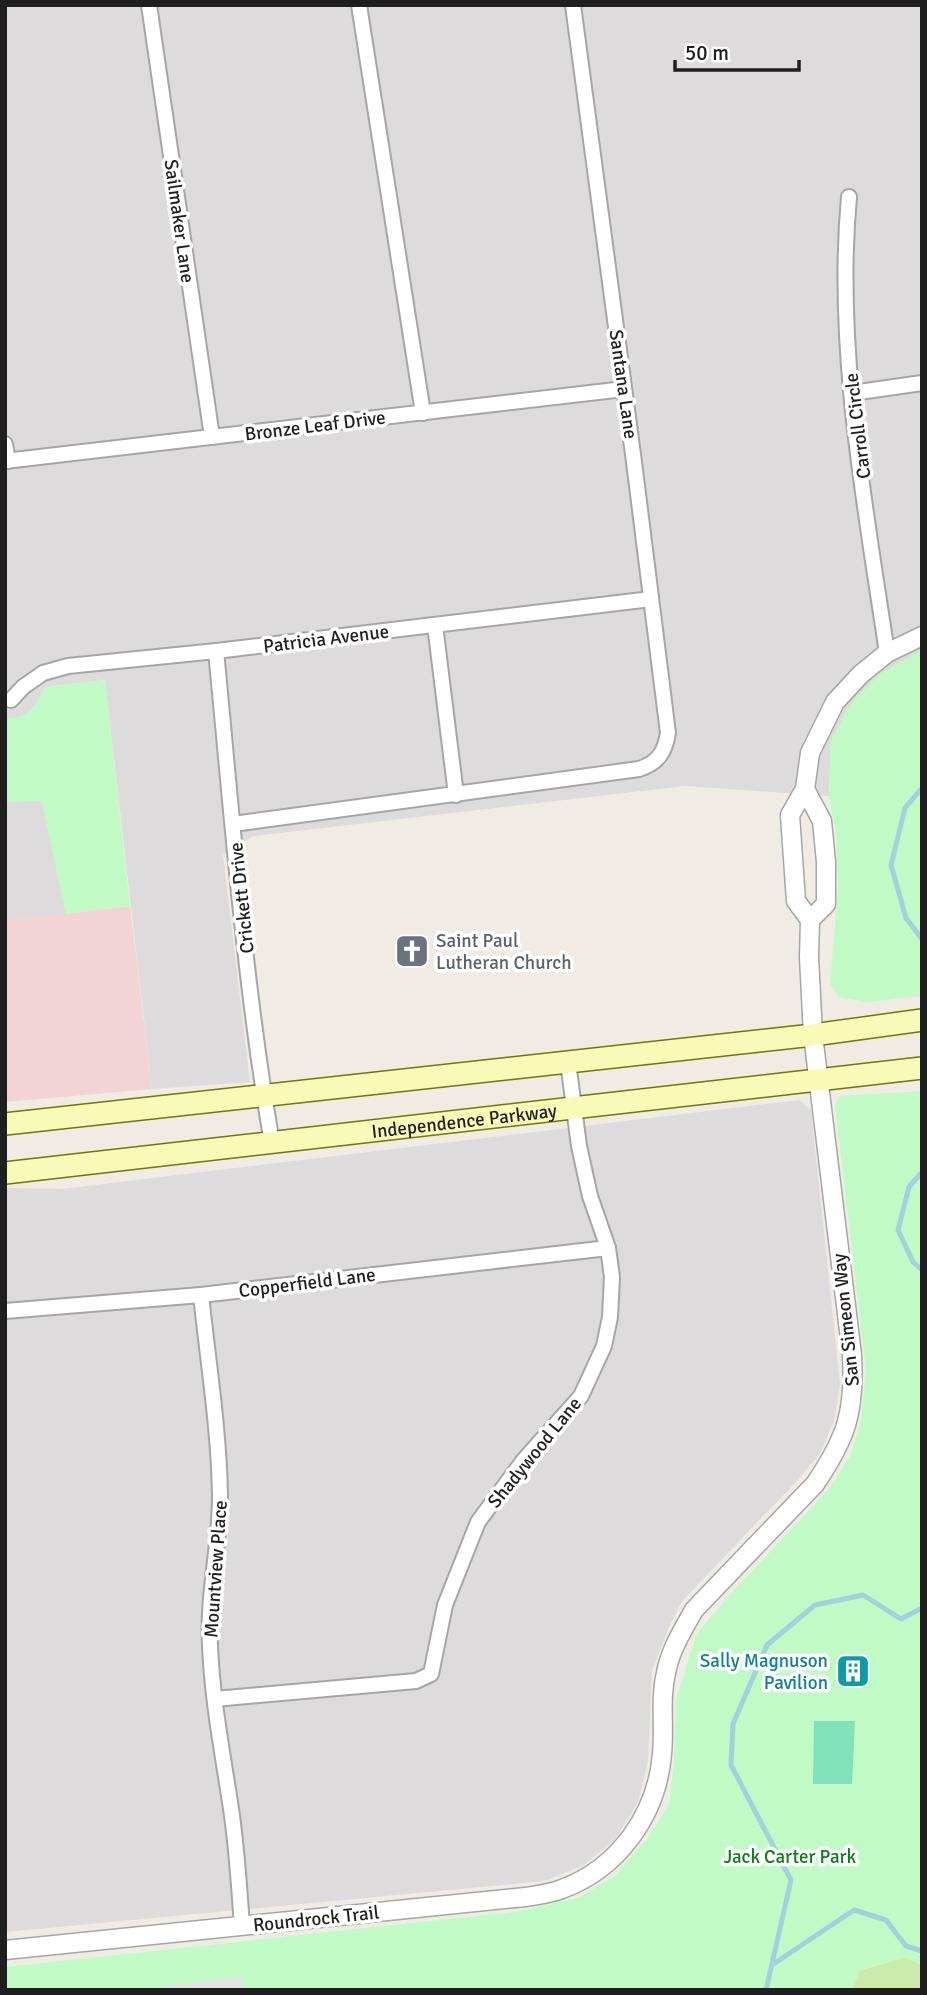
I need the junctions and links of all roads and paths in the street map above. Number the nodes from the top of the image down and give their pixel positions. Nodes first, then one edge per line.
1 (149, 5) edge
2 (359, 5) edge
3 (573, 5) edge
4 (849, 198) dead end
5 (922, 383) edge
6 (624, 389) junction
7 (852, 393) junction
8 (423, 413) junction
9 (212, 438) junction
10 (5, 444) edge
11 (7, 461) edge
12 (651, 599) junction
13 (435, 625) junction
14 (922, 636) edge
15 (216, 652) junction
16 (887, 653) junction
17 (11, 700) dead end
18 (805, 789) junction
19 (456, 795) junction
20 (233, 824) junction
21 (810, 920) junction
22 (915, 1021) edge
23 (813, 1035) junction
24 (568, 1062) junction
25 (918, 1069) edge
26 (818, 1082) junction
27 (264, 1096) junction
28 (574, 1109) junction
29 (5, 1124) edge
30 (272, 1143) junction
31 (5, 1173) edge
32 (608, 1248) junction
33 (201, 1295) junction
34 (5, 1311) edge
35 (215, 1699) junction
36 (616, 1854) joint
37 (242, 1926) junction
38 (5, 1950) edge

1 - 9 street, Sailmaker Lane
2 - 8 street
3 - 6 street, Santana Lane
4 - 7 street, Carroll Circle
5 - 7 street
6 - 8 street, Bronze Leaf Drive
6 - 12 street, Santana Lane
7 - 16 street, Carroll Circle
8 - 9 street, Bronze Leaf Drive
9 - 11 street, Bronze Leaf Drive
10 - 11 street
12 - 13 street, Patricia Avenue
12 - 19 street, Santana Lane
13 - 15 street, Patricia Avenue
13 - 19 street
14 - 16 street, San Simeon Way
15 - 17 street, Patricia Avenue
15 - 20 street, Crickett Drive
16 - 18 street, San Simeon Way
18 - 21 street, San Simeon Way
18 - 21 street, San Simeon Way
19 - 20 street
20 - 27 street, Crickett Drive
21 - 23 street, San Simeon Way
22 - 23 main road
23 - 24 main road
23 - 26 street, San Simeon Way
24 - 27 main road
24 - 28 street, Shadywood Lane
25 - 26 main road, Independence Parkway
26 - 28 main road, Independence Parkway
26 - 36 street, San Simeon Way
27 - 29 main road
27 - 30 street, Crickett Drive
28 - 30 main road, Independence Parkway
28 - 32 street, Shadywood Lane
30 - 31 main road, Independence Parkway
32 - 33 street, Copperfield Lane
32 - 35 street, Shadywood Lane
33 - 34 street, Copperfield Lane
33 - 35 street, Mountview Place
35 - 37 street, Mountview Place
36 - 37 street, Roundrock Trail
37 - 38 street, Roundrock Trail

